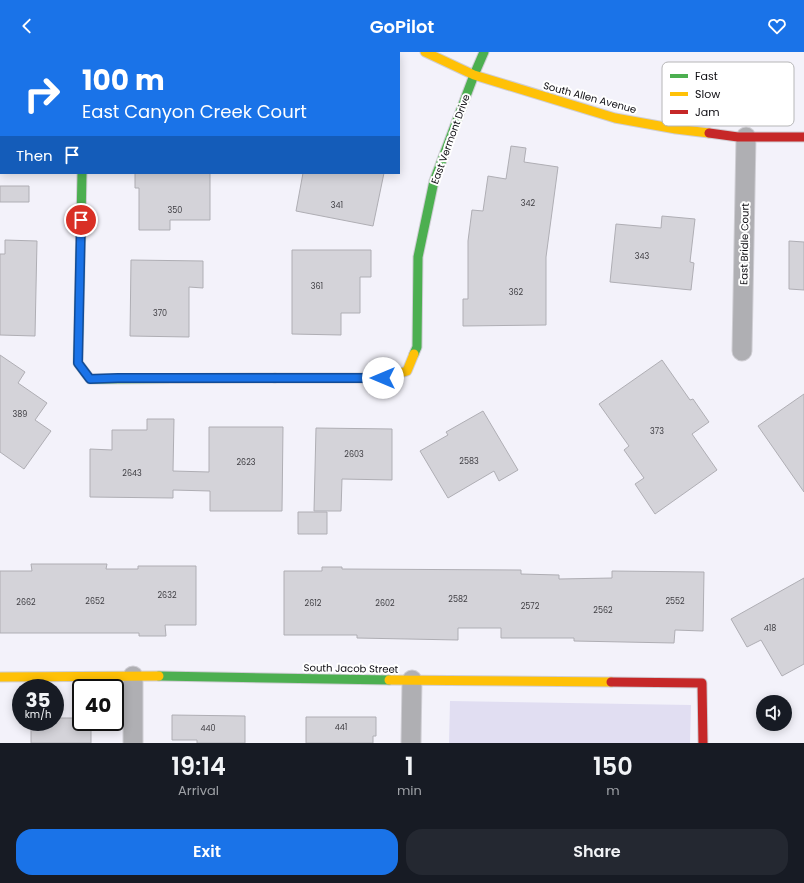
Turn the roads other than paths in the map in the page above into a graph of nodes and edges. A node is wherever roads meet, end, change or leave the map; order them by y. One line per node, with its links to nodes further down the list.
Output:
1 (425, 52): 3 (street, South Allen Avenue)
2 (484, 52): 3 (street, East Vermont Drive)
3 (474, 75): 4 (street, South Allen Avenue); 8 (street, East Vermont Drive)
4 (662, 126)
5 (664, 126): 6 (street, South Allen Avenue)
6 (746, 137): 7 (street, South Allen Avenue); 9 (street, East Bridle Court)
7 (804, 137)
8 (82, 174)
9 (742, 351)
10 (133, 676): 11 (street, South Jacob Street); 12 (street, South Jacob Street); 13 (street)
11 (0, 677)
12 (412, 680): 14 (street); 15 (street, South Jacob Street)
13 (132, 743)
14 (411, 743)
15 (703, 743)

